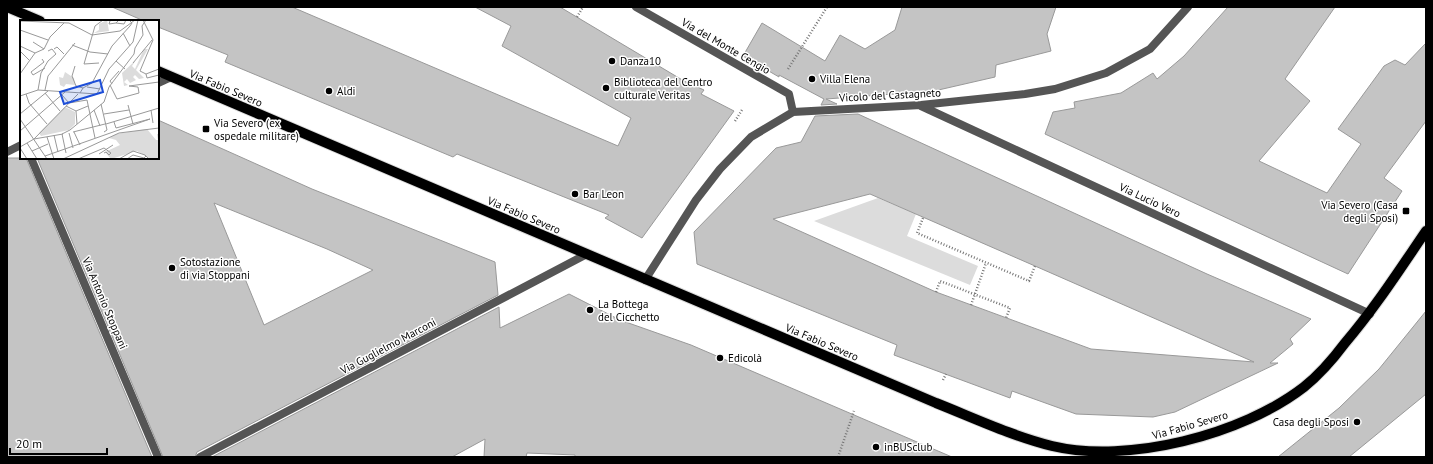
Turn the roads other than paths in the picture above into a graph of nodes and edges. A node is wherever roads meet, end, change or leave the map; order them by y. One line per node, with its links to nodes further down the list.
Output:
1 (7, 7): 4 (main road)
2 (636, 7): 9 (street, Via del Monte Cengio)
3 (1188, 7): 8 (street, Vicolo del Castagneto)
4 (38, 20)
5 (159, 71): 6 (main road, Via Fabio Severo)
6 (171, 77): 7 (street); 14 (main road, Via Fabio Severo)
7 (159, 83)
8 (921, 105): 9 (street, Vicolo del Castagneto); 16 (street, Via Lucio Vero)
9 (793, 112): 15 (street, Vicolo del Castagneto)
10 (20, 146): 11 (street)
11 (7, 152)
12 (31, 159): 17 (street, Via Antonio Stoppani)
13 (1426, 230): 16 (main road, Via Fabio Severo)
14 (587, 254): 15 (main road, Via Fabio Severo); 18 (street, Via Guglielmo Marconi)
15 (645, 280): 16 (main road, Via Fabio Severo)
16 (1370, 314)
17 (158, 457)
18 (200, 457)

